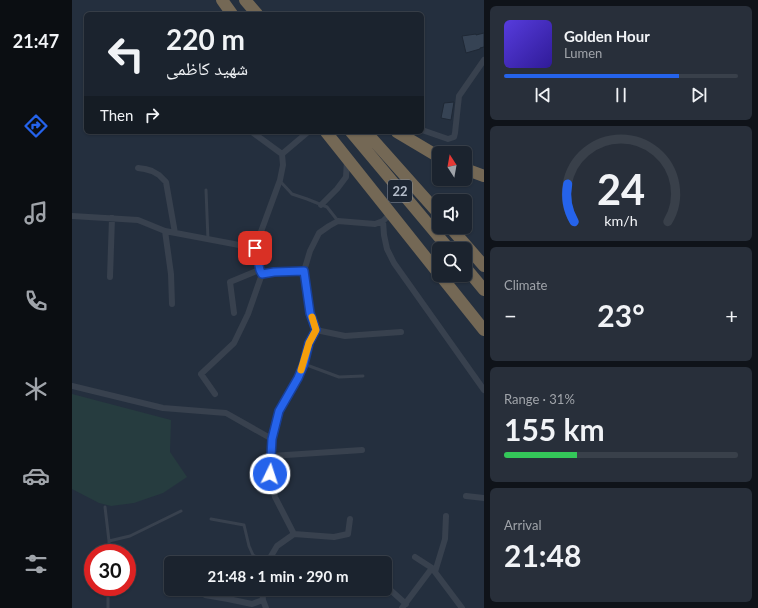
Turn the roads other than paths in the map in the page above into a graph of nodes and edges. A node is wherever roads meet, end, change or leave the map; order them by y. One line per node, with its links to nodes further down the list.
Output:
1 (222, 0): 2 (highway)
2 (231, 12)
3 (484, 60): 4 (street)
4 (424, 131)
5 (255, 134): 11 (street)
6 (306, 134): 11 (street)
7 (328, 134): 13 (highway, 22)
8 (353, 134): 29 (highway, 22)
9 (368, 134): 20 (highway)
10 (400, 134): 12 (highway)
11 (282, 154): 17 (street)
12 (432, 154)
13 (347, 158): 19 (street); 23 (highway, 22)
14 (138, 168): 26 (street)
15 (472, 172): 16 (highway)
16 (484, 176)
17 (280, 180): 19 (lane); 30 (street)
18 (206, 190): 28 (lane)
19 (321, 205): 24 (lane)
20 (432, 206)
21 (72, 216): 22 (street)
22 (112, 218): 25 (street); 36 (street)
23 (388, 218): 24 (street); 32 (highway, 22); 47 (street)
24 (338, 221): 33 (street)
25 (164, 231): 26 (street); 39 (street)
26 (175, 233): 28 (street)
27 (456, 234): 31 (highway)
28 (208, 240): 30 (street)
29 (443, 242)
30 (255, 248): 34 (street)
31 (484, 266)
32 (432, 267)
33 (304, 271): 34 (street); 41 (street)
34 (261, 272): 40 (street); 48 (street)
35 (472, 275): 38 (highway)
36 (110, 277)
37 (445, 282): 42 (highway, 22)
38 (484, 290)
39 (172, 304)
40 (234, 313)
41 (316, 330): 43 (street); 44 (street)
42 (484, 330)
43 (402, 332)
44 (304, 364): 45 (lane); 49 (street)
45 (363, 376)
46 (72, 386): 49 (street)
47 (484, 390)
48 (216, 394)
49 (272, 439): 51 (street)
50 (362, 450): 51 (street)
51 (271, 456): 59 (street)
52 (466, 496): 53 (street)
53 (484, 498)
54 (105, 507): 60 (lane)
55 (181, 511): 60 (lane)
56 (446, 516): 64 (street)
57 (211, 519): 61 (lane)
58 (350, 519): 59 (street)
59 (294, 534): 62 (street)
60 (109, 541)
61 (255, 556)
62 (271, 556)
63 (415, 557): 64 (street)
64 (433, 570): 70 (street); 73 (street)
65 (392, 593): 70 (street)
66 (107, 596): 71 (lane)
67 (211, 596): 69 (street)
68 (263, 596): 69 (street)
69 (263, 600): 72 (street)
70 (404, 606)
71 (108, 608)
72 (266, 608)
73 (462, 608)

